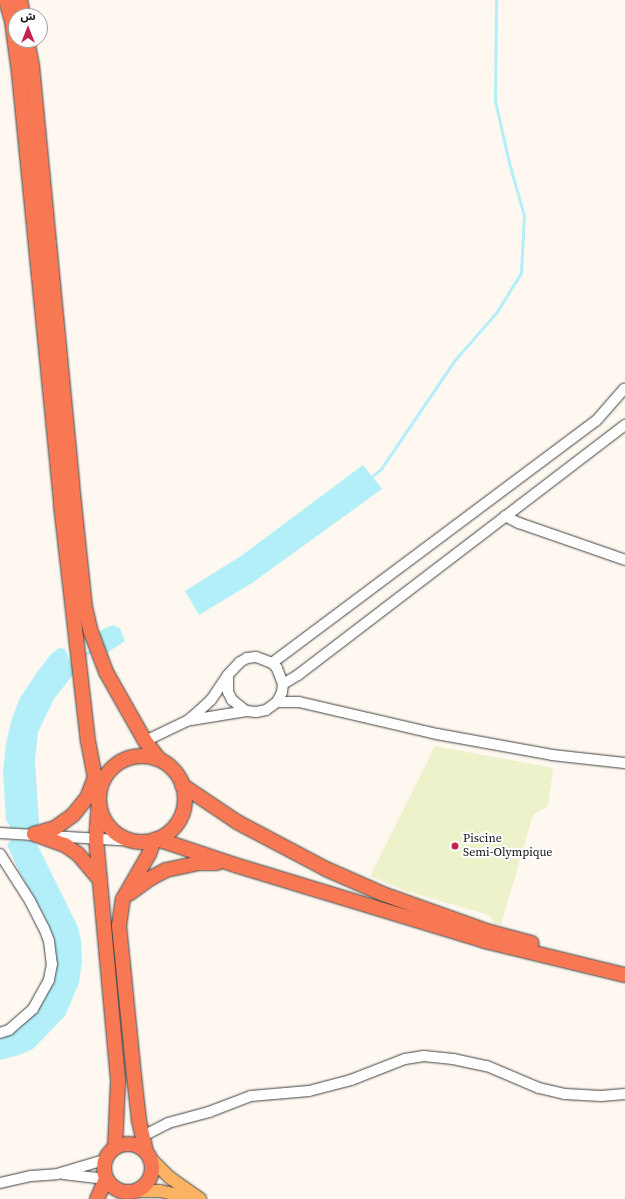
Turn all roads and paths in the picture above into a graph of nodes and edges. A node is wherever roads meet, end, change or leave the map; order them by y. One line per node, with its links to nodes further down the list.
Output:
1 (6, 0): 16 (highway)
2 (29, 48): 13 (highway)
3 (625, 388): 7 (street)
4 (625, 425): 5 (street)
5 (505, 516): 6 (street); 9 (street)
6 (625, 560)
7 (272, 663): 8 (street); 9 (street)
8 (228, 675): 11 (street); 12 (street)
9 (283, 684): 10 (street)
10 (277, 702): 11 (street); 15 (street)
11 (246, 711): 12 (street)
12 (187, 721): 13 (street)
13 (146, 741): 14 (highway)
14 (159, 759): 17 (highway); 18 (highway)
15 (625, 763)
16 (95, 777): 18 (highway); 20 (highway)
17 (182, 785): 22 (highway); 28 (highway)
18 (99, 799): 21 (highway); 23 (highway)
19 (2, 833): 20 (street)
20 (34, 834): 21 (street); 26 (highway)
21 (96, 838): 23 (street); 26 (highway)
22 (155, 839): 23 (highway); 25 (highway); 27 (highway)
23 (135, 841)
24 (0, 854): 30 (street)
25 (235, 865): 27 (highway); 29 (highway)
26 (101, 882): 33 (highway)
27 (124, 899): 32 (highway)
28 (625, 967)
29 (625, 975)
30 (0, 1033)
31 (625, 1094): 32 (street)
32 (143, 1136): 34 (highway)
33 (115, 1147): 34 (highway); 35 (highway)
34 (148, 1155): 39 (highway); 43 (main road)
35 (104, 1160): 36 (street); 37 (highway)
36 (57, 1174): 37 (street); 38 (street)
37 (106, 1179): 39 (highway); 40 (highway)
38 (0, 1183)
39 (135, 1191): 41 (highway); 42 (main road)
40 (97, 1199)
41 (120, 1199)
42 (196, 1199)
43 (200, 1199)

